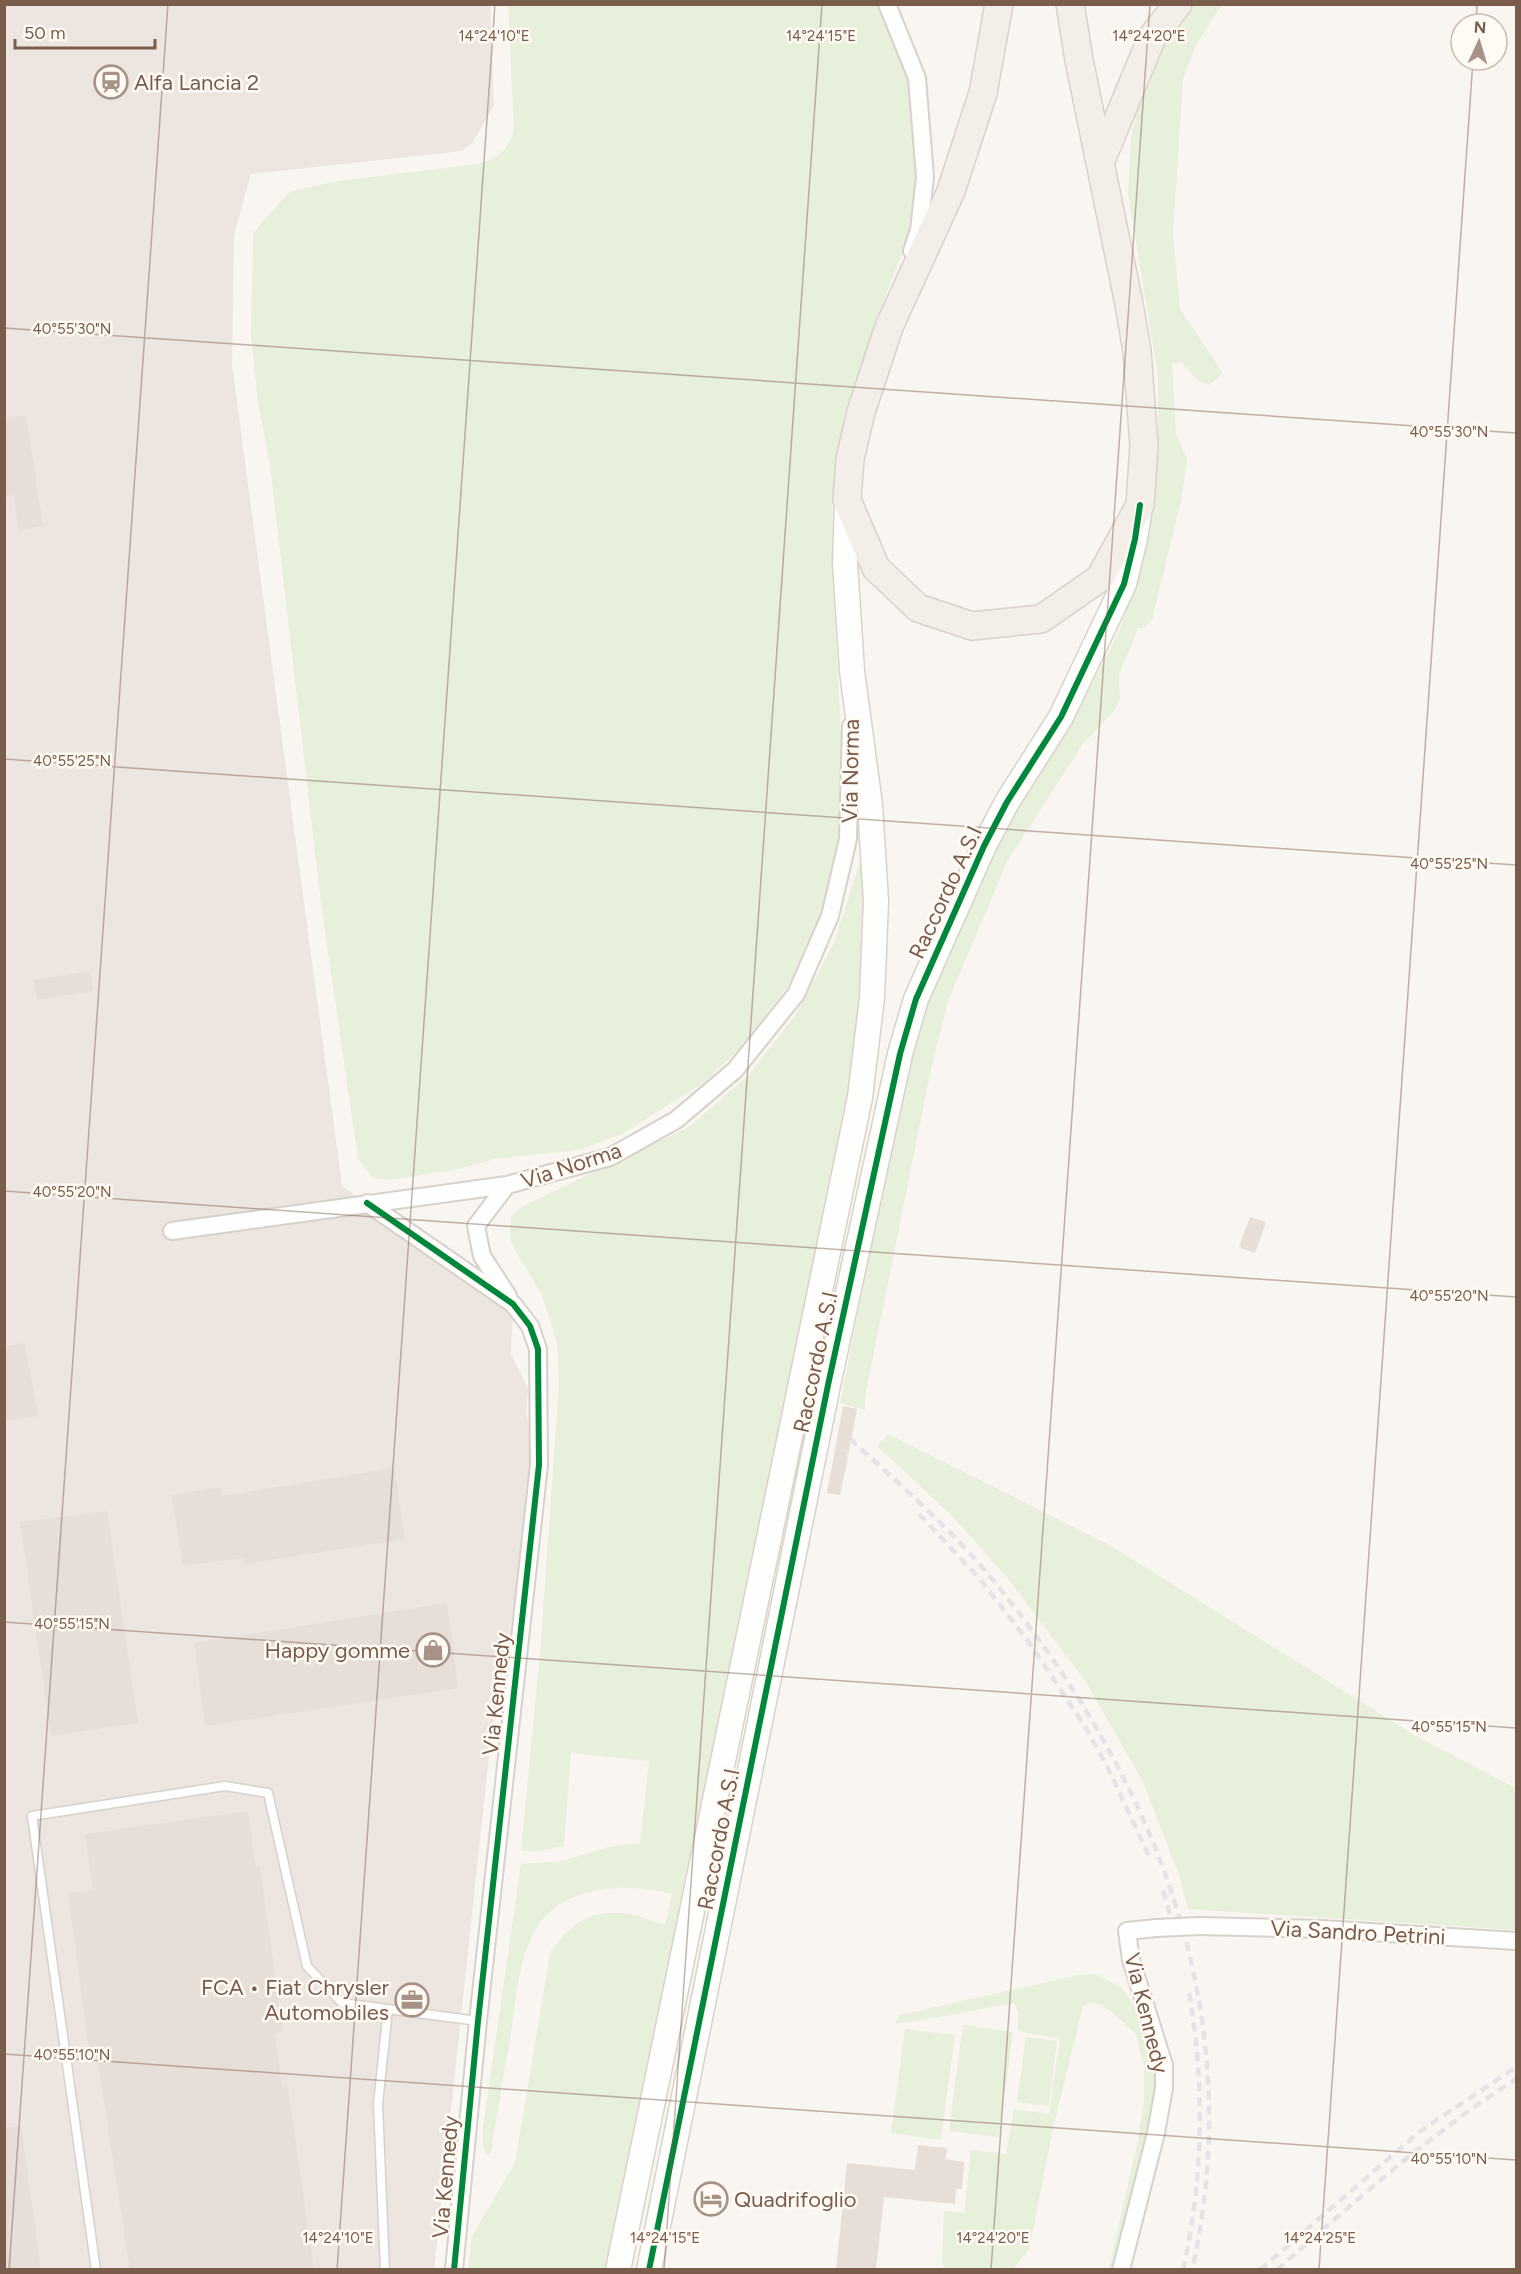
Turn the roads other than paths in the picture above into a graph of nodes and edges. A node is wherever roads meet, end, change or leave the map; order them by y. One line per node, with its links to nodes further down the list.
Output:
1 (887, 4): 6 (street)
2 (999, 4): 6 (main road)
3 (1070, 4): 5 (main road)
4 (1178, 4): 5 (main road)
5 (1100, 163): 8 (main road)
6 (889, 327): 7 (main road)
7 (847, 500): 8 (main road); 9 (street, Raccordo A.S.I)
8 (1140, 506): 22 (street, Raccordo A.S.I)
9 (852, 671): 10 (street, Via Norma); 21 (street, Raccordo A.S.I)
10 (507, 1185): 11 (street, Via Norma); 13 (street)
11 (367, 1203): 12 (street, Via Norma); 13 (street, Via Kennedy)
12 (172, 1231)
13 (513, 1304): 17 (street, Via Kennedy)
14 (1199, 1926): 15 (street, Via Sandro Petrini); 23 (street, Via Kennedy, bridge)
15 (1516, 1941)
16 (388, 2009): 17 (lane); 18 (lane); 19 (lane)
17 (478, 2020): 20 (street, Via Kennedy)
18 (96, 2270)
19 (385, 2270)
20 (454, 2270)
21 (618, 2270)
22 (649, 2270)
23 (1121, 2270)

